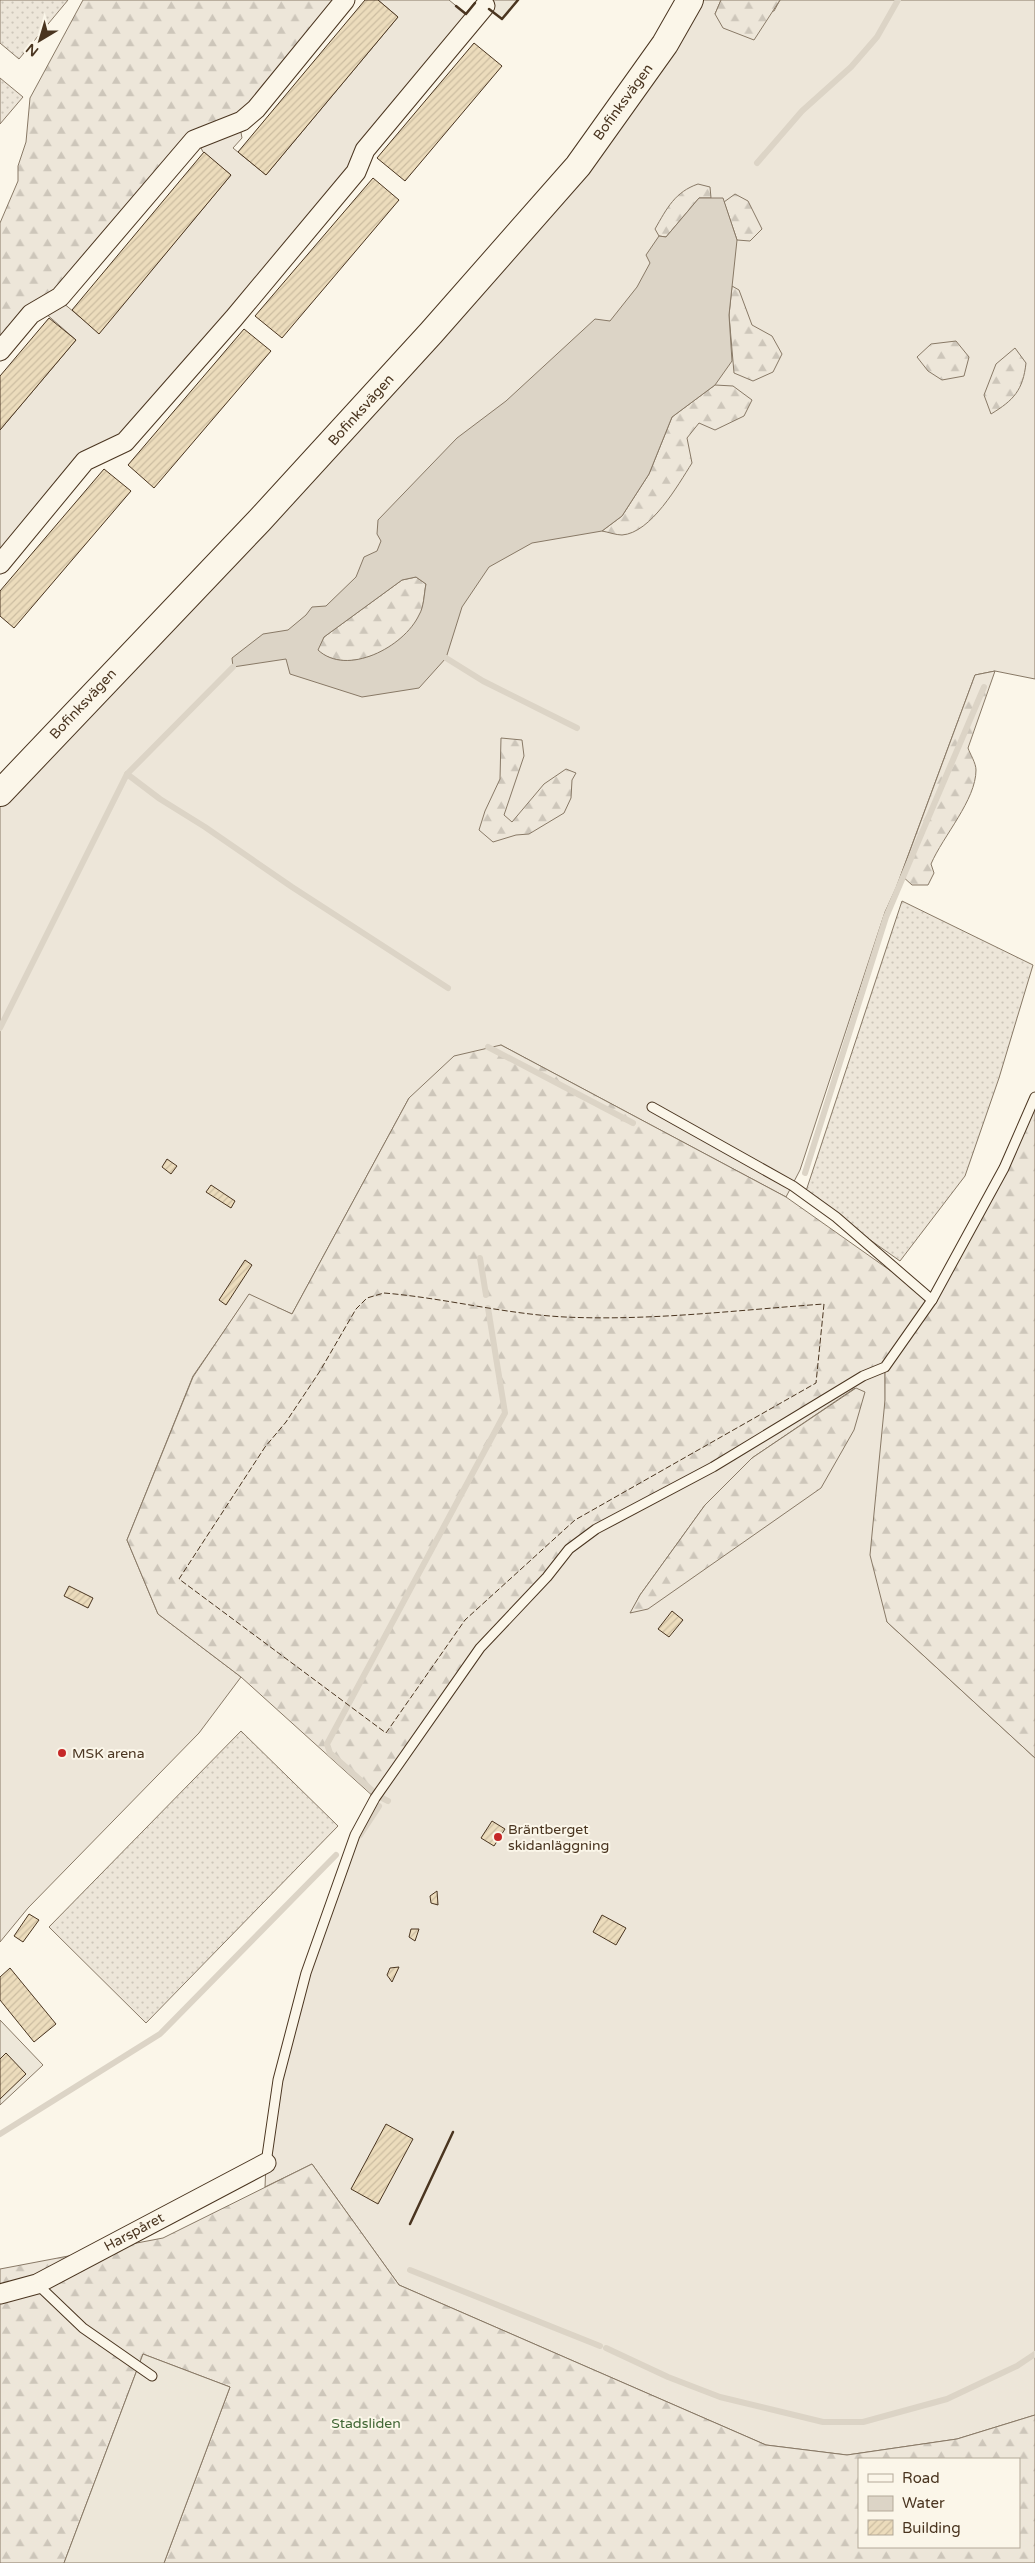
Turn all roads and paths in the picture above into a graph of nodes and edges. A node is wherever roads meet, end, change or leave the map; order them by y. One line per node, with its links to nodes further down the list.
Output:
1 (345, 0): 4 (street)
2 (690, 0): 6 (street, Bofinksvägen)
3 (485, 6): 5 (street)
4 (0, 351)
5 (0, 564)
6 (0, 793)
7 (1035, 1097): 9 (lane)
8 (652, 1107): 9 (lane)
9 (932, 1300): 10 (lane)
10 (266, 2163): 11 (street, Harspåret)
11 (38, 2284): 12 (street, Harspåret); 13 (lane)
12 (0, 2294)
13 (152, 2376)

